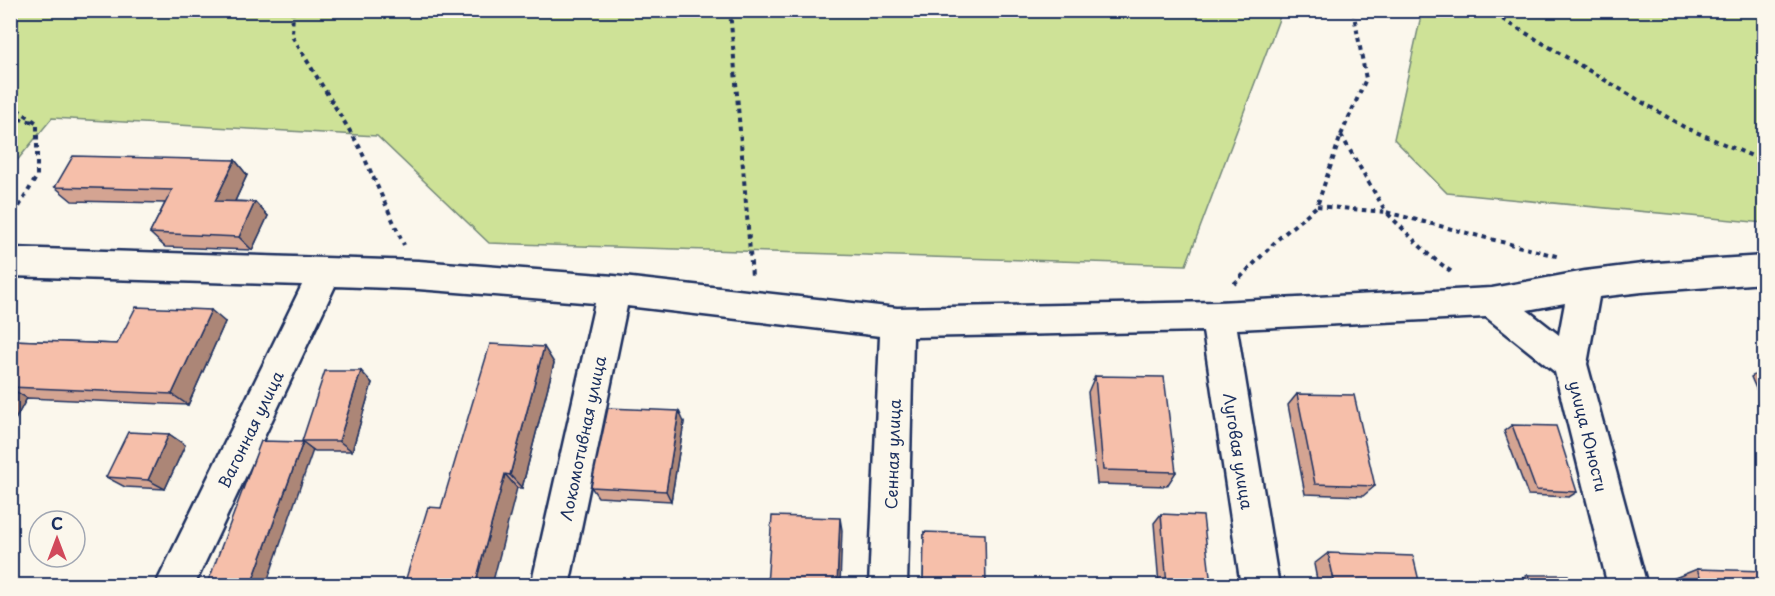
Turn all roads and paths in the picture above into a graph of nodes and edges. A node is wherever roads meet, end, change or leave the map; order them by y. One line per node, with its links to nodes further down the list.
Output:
1 (293, 10): 17 (path)
2 (730, 10): 20 (path)
3 (1353, 10): 8 (path)
4 (1486, 10): 9 (path)
5 (10, 104): 7 (path)
6 (10, 117): 7 (path)
7 (37, 123): 12 (path)
8 (1341, 135): 10 (path); 11 (path)
9 (1764, 161)
10 (1317, 206): 11 (path); 21 (path)
11 (1386, 212): 15 (path); 19 (path)
12 (10, 222)
13 (10, 262): 16 (street)
14 (1764, 270): 15 (street)
15 (1575, 271): 19 (street); 23 (street, улица Юности)
16 (326, 272): 17 (street); 24 (street, Вагонная улица)
17 (418, 275): 18 (street)
18 (614, 290): 20 (street); 25 (street, Локомотивная улица)
19 (1492, 302): 21 (street); 23 (street)
20 (755, 307): 22 (street)
21 (1218, 316): 22 (street); 27 (street, Луговая улица)
22 (897, 323): 26 (street, Сенная улица)
23 (1570, 364): 28 (street, улица Юности)
24 (174, 585)
25 (550, 585)
26 (888, 585)
27 (1260, 585)
28 (1628, 585)

